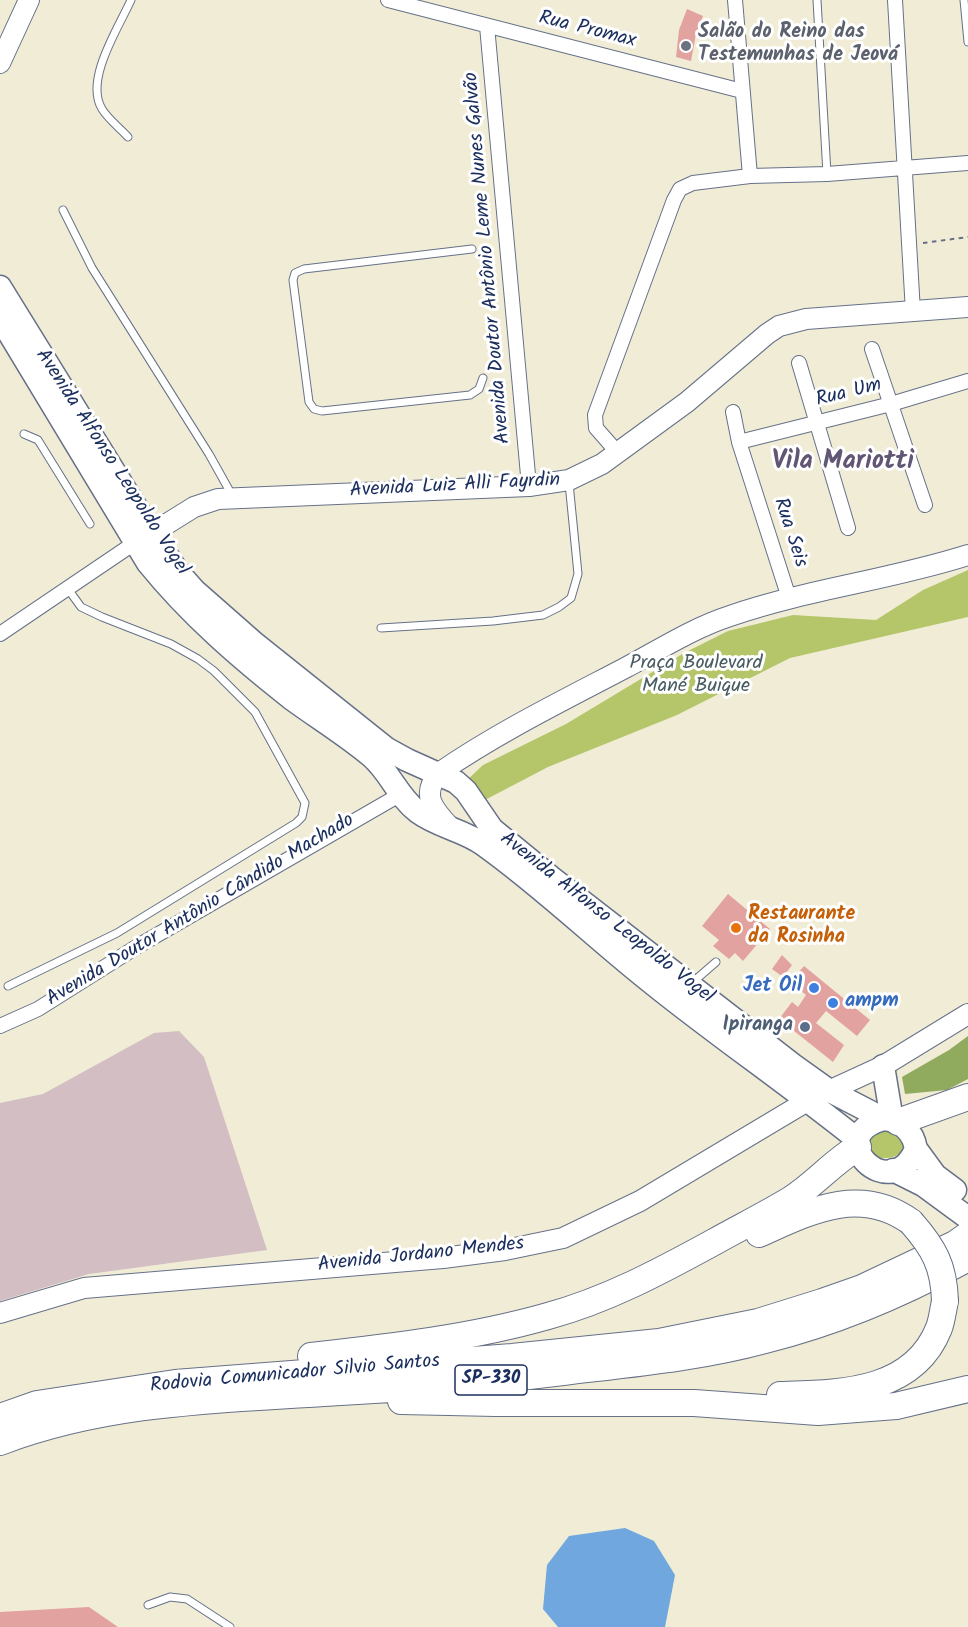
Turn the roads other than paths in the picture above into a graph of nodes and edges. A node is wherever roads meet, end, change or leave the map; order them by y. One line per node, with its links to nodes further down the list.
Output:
1 (29, 0): 10 (street)
2 (131, 0): 12 (lane)
3 (388, 0): 8 (street, Rua Promax)
4 (735, 0): 11 (street)
5 (817, 0): 15 (lane)
6 (895, 0): 14 (street)
7 (964, 0): 9 (lane)
8 (487, 26): 11 (street, Rua Promax); 34 (street, Avenida Doutor Antônio Leme Nunes Galvão)
9 (968, 42)
10 (0, 63)
11 (742, 91): 16 (street)
12 (128, 136)
13 (968, 163): 14 (street)
14 (906, 168): 15 (street); 21 (street)
15 (826, 174): 16 (street)
16 (750, 176): 32 (street)
17 (63, 210): 35 (lane)
18 (472, 249): 25 (lane)
19 (0, 287): 39 (main road, Avenida Alfonso Leopoldo Vogel)
20 (968, 307): 21 (street, Avenida Luiz Alli Fayrdin)
21 (913, 312): 32 (street, Avenida Luiz Alli Fayrdin)
22 (0, 318): 39 (main road, Avenida Alfonso Leopoldo Vogel)
23 (872, 349): 27 (street)
24 (799, 363): 29 (street)
25 (483, 378)
26 (968, 381): 27 (street, Rua Um)
27 (891, 404): 29 (street, Rua Um); 36 (street)
28 (733, 412): 31 (street, Rua Seis)
29 (818, 422): 31 (street, Rua Um); 38 (street)
30 (24, 434): 37 (lane)
31 (739, 442): 42 (street, Rua Seis)
32 (618, 453): 33 (street, Avenida Luiz Alli Fayrdin)
33 (569, 480): 34 (street, Avenida Luiz Alli Fayrdin); 43 (lane)
34 (529, 486): 35 (street, Avenida Luiz Alli Fayrdin)
35 (234, 498): 39 (street, Avenida Luiz Alli Fayrdin)
36 (925, 505)
37 (90, 524)
38 (848, 528)
39 (144, 538): 41 (street, Avenida Luiz Alli Fayrdin); 45 (main road, Avenida Alfonso Leopoldo Vogel); 46 (main road, Avenida Alfonso Leopoldo Vogel)
40 (968, 555): 42 (street)
41 (68, 588): 44 (street, Avenida Luiz Alli Fayrdin); 50 (lane)
42 (789, 598): 45 (street)
43 (381, 628)
44 (0, 634)
45 (439, 773): 47 (street); 49 (main road, Avenida Alfonso Leopoldo Vogel)
46 (401, 794): 47 (main road, Avenida Alfonso Leopoldo Vogel); 52 (street, Avenida Doutor Antônio Cândido Machado)
47 (452, 829): 54 (main road, Avenida Alfonso Leopoldo Vogel)
48 (716, 962): 49 (lane)
49 (690, 985): 54 (main road, Avenida Alfonso Leopoldo Vogel)
50 (8, 986)
51 (968, 1014): 53 (street, Avenida Jordano Mendes)
52 (0, 1026)
53 (883, 1065): 54 (street, Avenida Jordano Mendes); 56 (main road)
54 (818, 1095): 56 (main road); 57 (main road); 66 (street, Avenida Jordano Mendes)
55 (968, 1097): 56 (highway)
56 (891, 1120): 57 (main road); 58 (main road)
57 (858, 1143): 59 (main road); 65 (highway)
58 (916, 1149): 59 (main road); 60 (main road)
59 (892, 1170): 60 (main road)
60 (929, 1180): 61 (main road); 62 (main road)
61 (968, 1201)
62 (968, 1218)
63 (968, 1235): 70 (highway, Rodovia Comunicador Silvio Santos / SP-330)
64 (968, 1258): 68 (highway, Rodovia Comunicador Silvio Santos / SP-330)
65 (652, 1276): 69 (highway, bridge); 70 (highway)
66 (0, 1312)
67 (968, 1389): 69 (highway)
68 (326, 1393): 69 (highway); 72 (highway, Rodovia Comunicador Silvio Santos / SP-330)
69 (694, 1403)
70 (37, 1404): 71 (highway, Rodovia Comunicador Silvio Santos / SP-330)
71 (0, 1417)
72 (0, 1442)
73 (148, 1605): 74 (lane)
74 (230, 1627)

